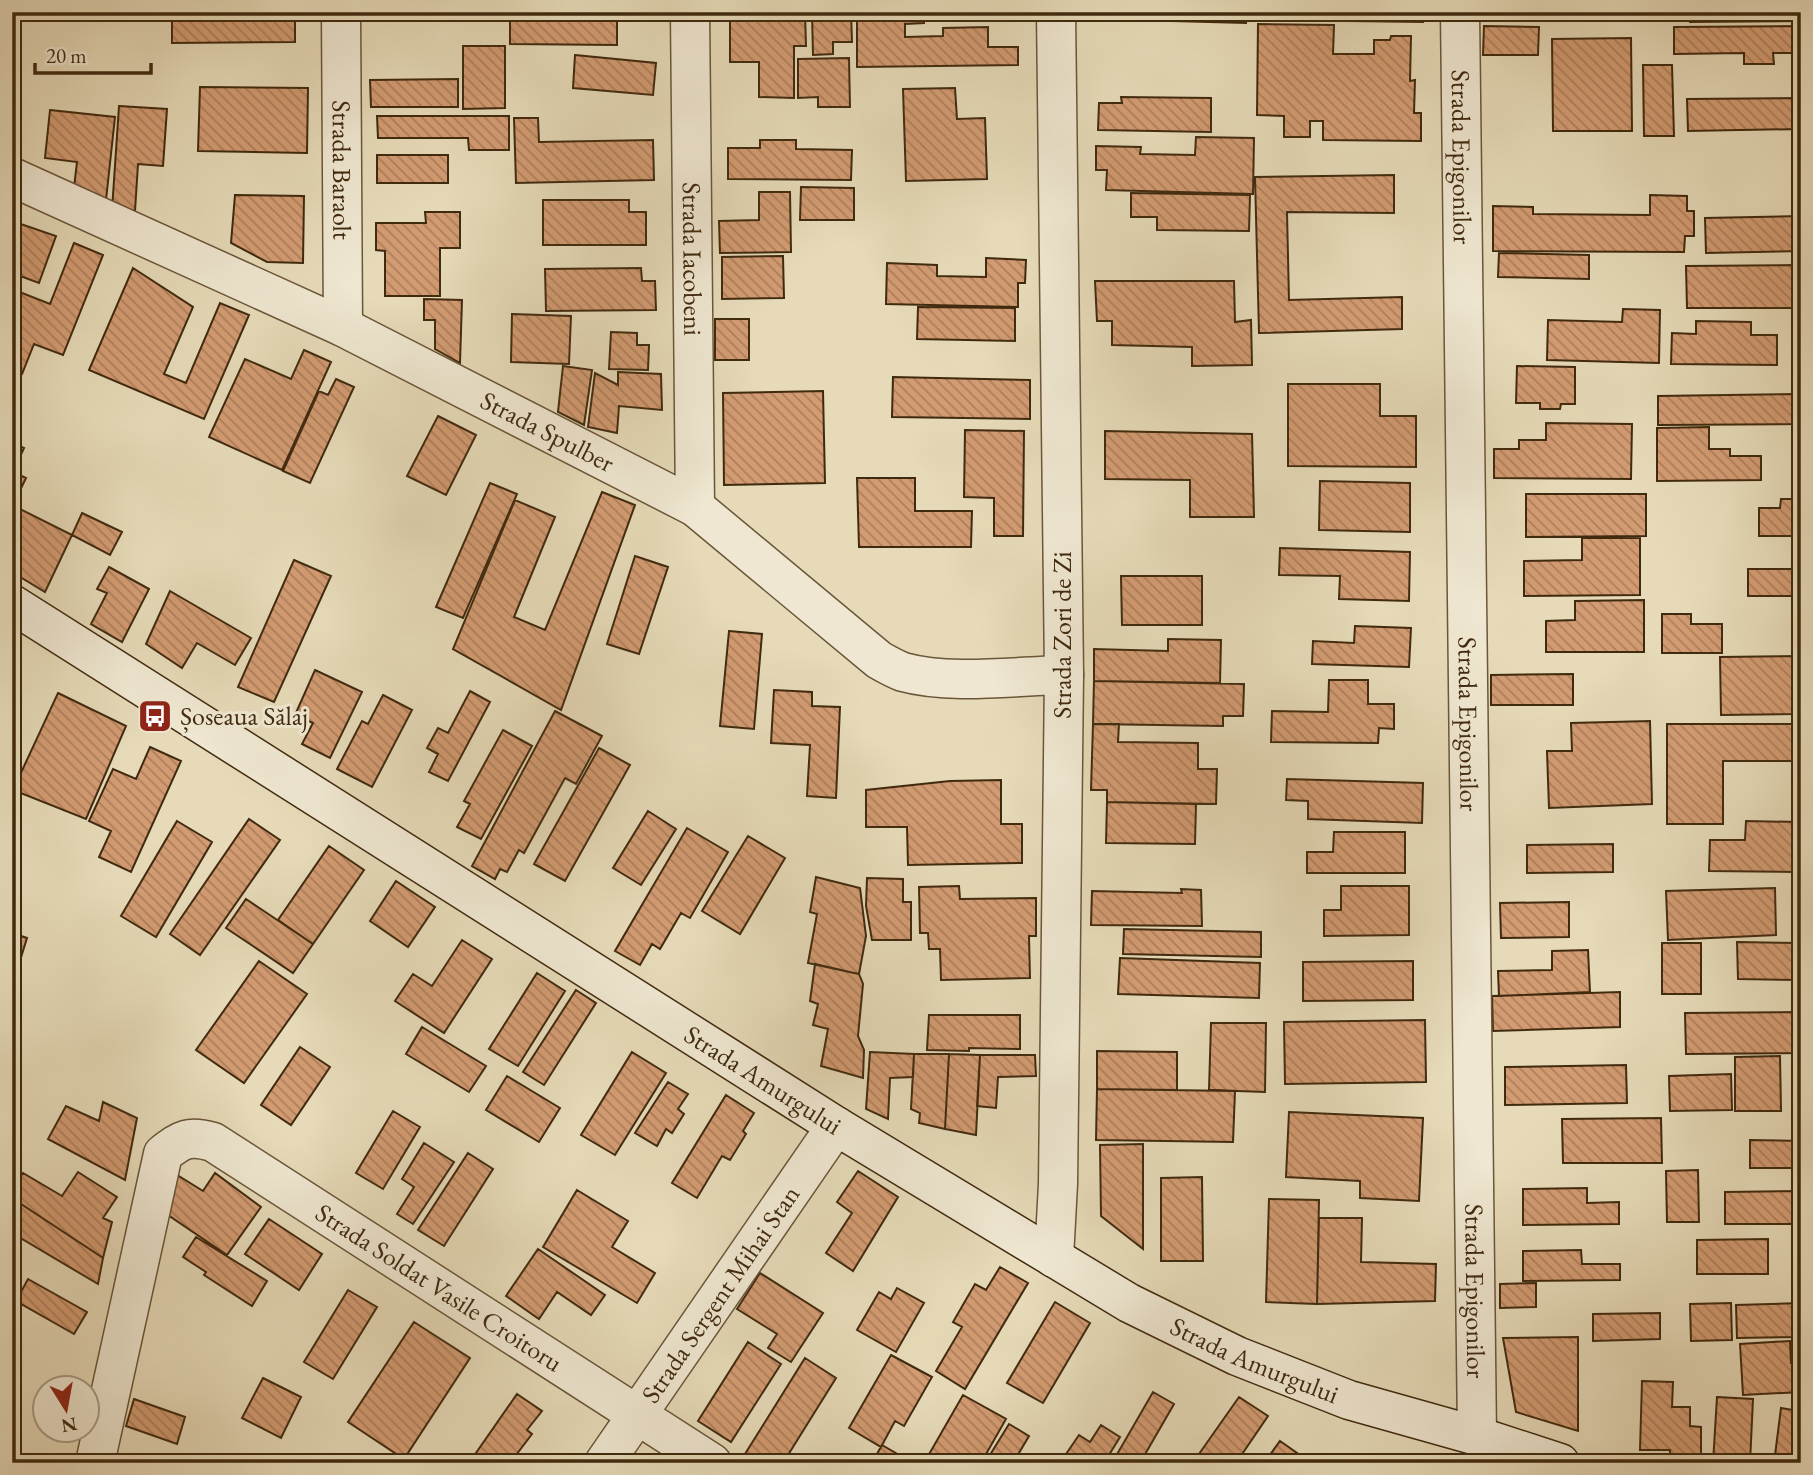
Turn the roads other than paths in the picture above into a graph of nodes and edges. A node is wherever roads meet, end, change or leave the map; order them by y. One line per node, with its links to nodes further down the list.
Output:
1 (341, 12): 6 (street, Strada Baraolt)
2 (690, 12): 7 (street, Strada Iacobeni)
3 (1056, 12): 9 (street, Strada Zori de Zi)
4 (1460, 12): 13 (street, Strada Epigonilor)
5 (12, 177): 6 (street, Strada Spulber)
6 (343, 327): 7 (street, Strada Spulber)
7 (695, 507): 9 (street, Strada Spulber)
8 (12, 604): 10 (street, Strada Amurgului)
9 (1063, 676): 11 (street, Strada Zori de Zi)
10 (836, 1126): 11 (street, Strada Amurgului); 12 (street, Strada Sergent Mihai Stan)
11 (1054, 1258): 13 (street, Strada Amurgului)
12 (636, 1415): 14 (street, Strada Soldat Vasile Croitoru); 15 (street, Strada Sergent Mihai Stan); 16 (street, Strada Soldat Vasile Croitoru)
13 (1477, 1436): 17 (street, Strada Amurgului)
14 (94, 1463)
15 (604, 1463)
16 (712, 1463)
17 (1560, 1463)

